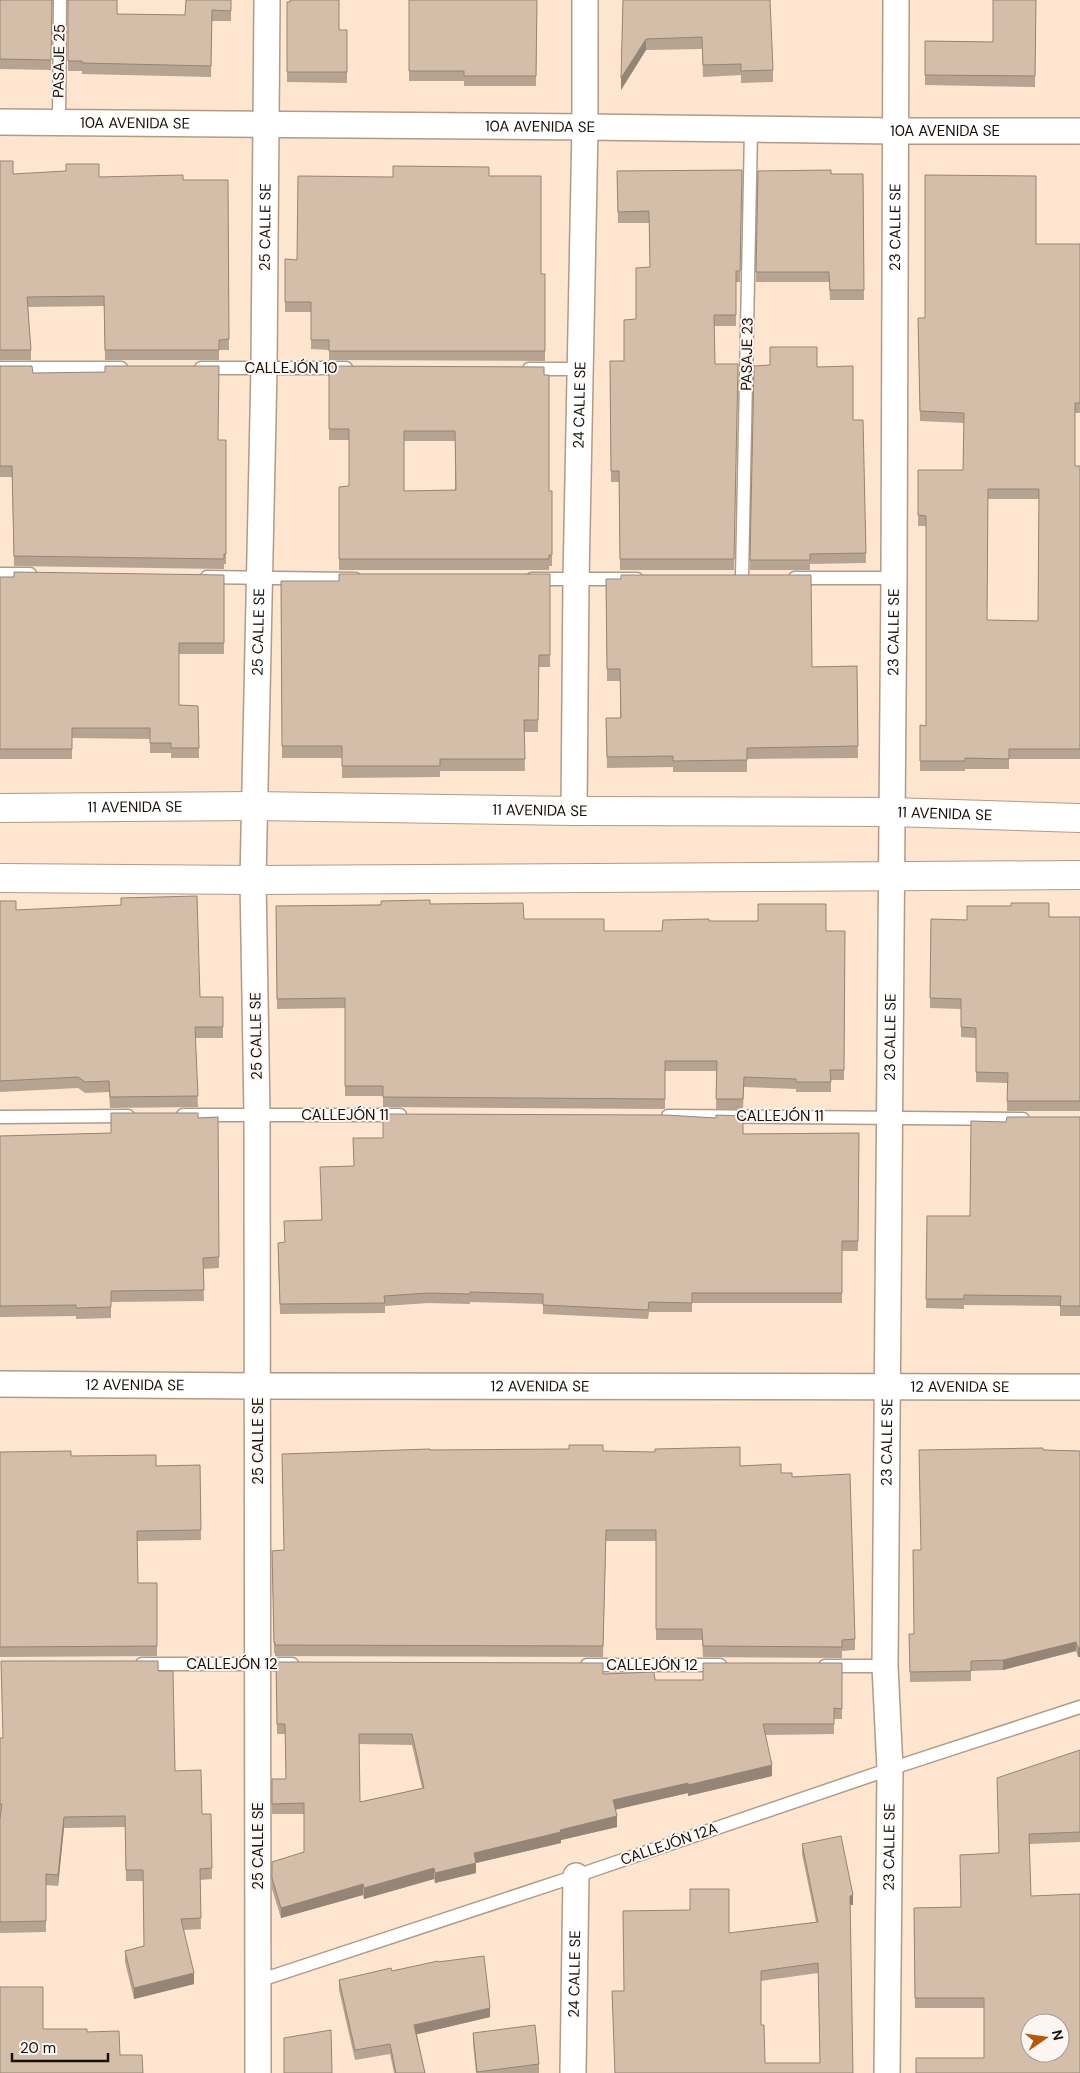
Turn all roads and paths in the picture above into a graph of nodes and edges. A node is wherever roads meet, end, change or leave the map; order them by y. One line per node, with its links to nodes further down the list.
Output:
1 (60, 0): 6 (lane, PASAJE 25)
2 (267, 0): 7 (street, 25 CALLE SE)
3 (584, 0): 8 (street, 24 CALLE SE)
4 (896, 0): 11 (street, 23 CALLE SE)
5 (0, 122): 6 (street, 10A AVENIDA SE)
6 (59, 122): 7 (street, 10A AVENIDA SE)
7 (265, 124): 8 (street, 10A AVENIDA SE); 15 (street, 25 CALLE SE)
8 (585, 126): 9 (street, 10A AVENIDA SE); 18 (street, 24 CALLE SE)
9 (751, 130): 11 (street, 10A AVENIDA SE); 22 (lane, PASAJE 23)
10 (1080, 131): 11 (street, 10A AVENIDA SE)
11 (896, 132): 26 (street, 23 CALLE SE)
12 (0, 368): 13 (lane)
13 (137, 368)
14 (186, 368): 15 (lane, CALLEJÓN 10)
15 (264, 368): 16 (lane, CALLEJÓN 10); 23 (street, 25 CALLE SE)
16 (363, 368)
17 (512, 369): 18 (lane)
18 (581, 369): 29 (street, 24 CALLE SE)
19 (0, 574): 20 (lane)
20 (40, 575)
21 (199, 577): 23 (lane)
22 (742, 577)
23 (258, 578): 27 (lane); 30 (street, 25 CALLE SE)
24 (654, 578): 29 (lane)
25 (780, 578): 26 (lane)
26 (894, 578): 33 (street, 23 CALLE SE)
27 (368, 579)
28 (516, 579): 29 (lane)
29 (576, 580): 32 (street, 24 CALLE SE)
30 (254, 806): 31 (street, 11 AVENIDA SE); 32 (street, 11 AVENIDA SE); 38 (street, 25 CALLE SE)
31 (0, 808)
32 (574, 811): 33 (street, 11 AVENIDA SE)
33 (891, 812): 34 (street, 11 AVENIDA SE); 36 (street, 23 CALLE SE)
34 (1080, 818)
35 (1080, 875): 36 (street)
36 (892, 876): 38 (street); 45 (street, 23 CALLE SE)
37 (0, 878): 38 (street)
38 (253, 880): 39 (street, 25 CALLE SE)
39 (257, 1115): 40 (lane, CALLEJÓN 11); 42 (lane, CALLEJÓN 11); 48 (street, 25 CALLE SE)
40 (416, 1115)
41 (138, 1116): 44 (lane)
42 (168, 1116)
43 (653, 1116): 45 (lane, CALLEJÓN 11)
44 (0, 1117)
45 (890, 1117): 46 (lane, CALLEJÓN 11); 50 (street, 23 CALLE SE)
46 (1032, 1119)
47 (0, 1384): 48 (street, 12 AVENIDA SE)
48 (258, 1386): 50 (street, 12 AVENIDA SE); 52 (street, 25 CALLE SE)
49 (1080, 1387): 50 (street, 12 AVENIDA SE)
50 (887, 1388): 57 (street, 23 CALLE SE)
51 (129, 1664): 52 (lane, CALLEJÓN 12)
52 (258, 1664): 53 (lane, CALLEJÓN 12); 61 (street, 25 CALLE SE)
53 (307, 1664)
54 (576, 1665): 55 (lane, CALLEJÓN 12)
55 (735, 1666)
56 (815, 1666): 57 (lane)
57 (885, 1666): 59 (street, 23 CALLE SE)
58 (1080, 1707): 59 (lane, CALLEJÓN 12A)
59 (890, 1769): 60 (lane, CALLEJÓN 12A); 64 (street, 23 CALLE SE)
60 (576, 1876): 61 (lane, CALLEJÓN 12A); 63 (street, 24 CALLE SE)
61 (258, 1980): 62 (street, 25 CALLE SE)
62 (258, 2073)
63 (573, 2073)
64 (887, 2073)

